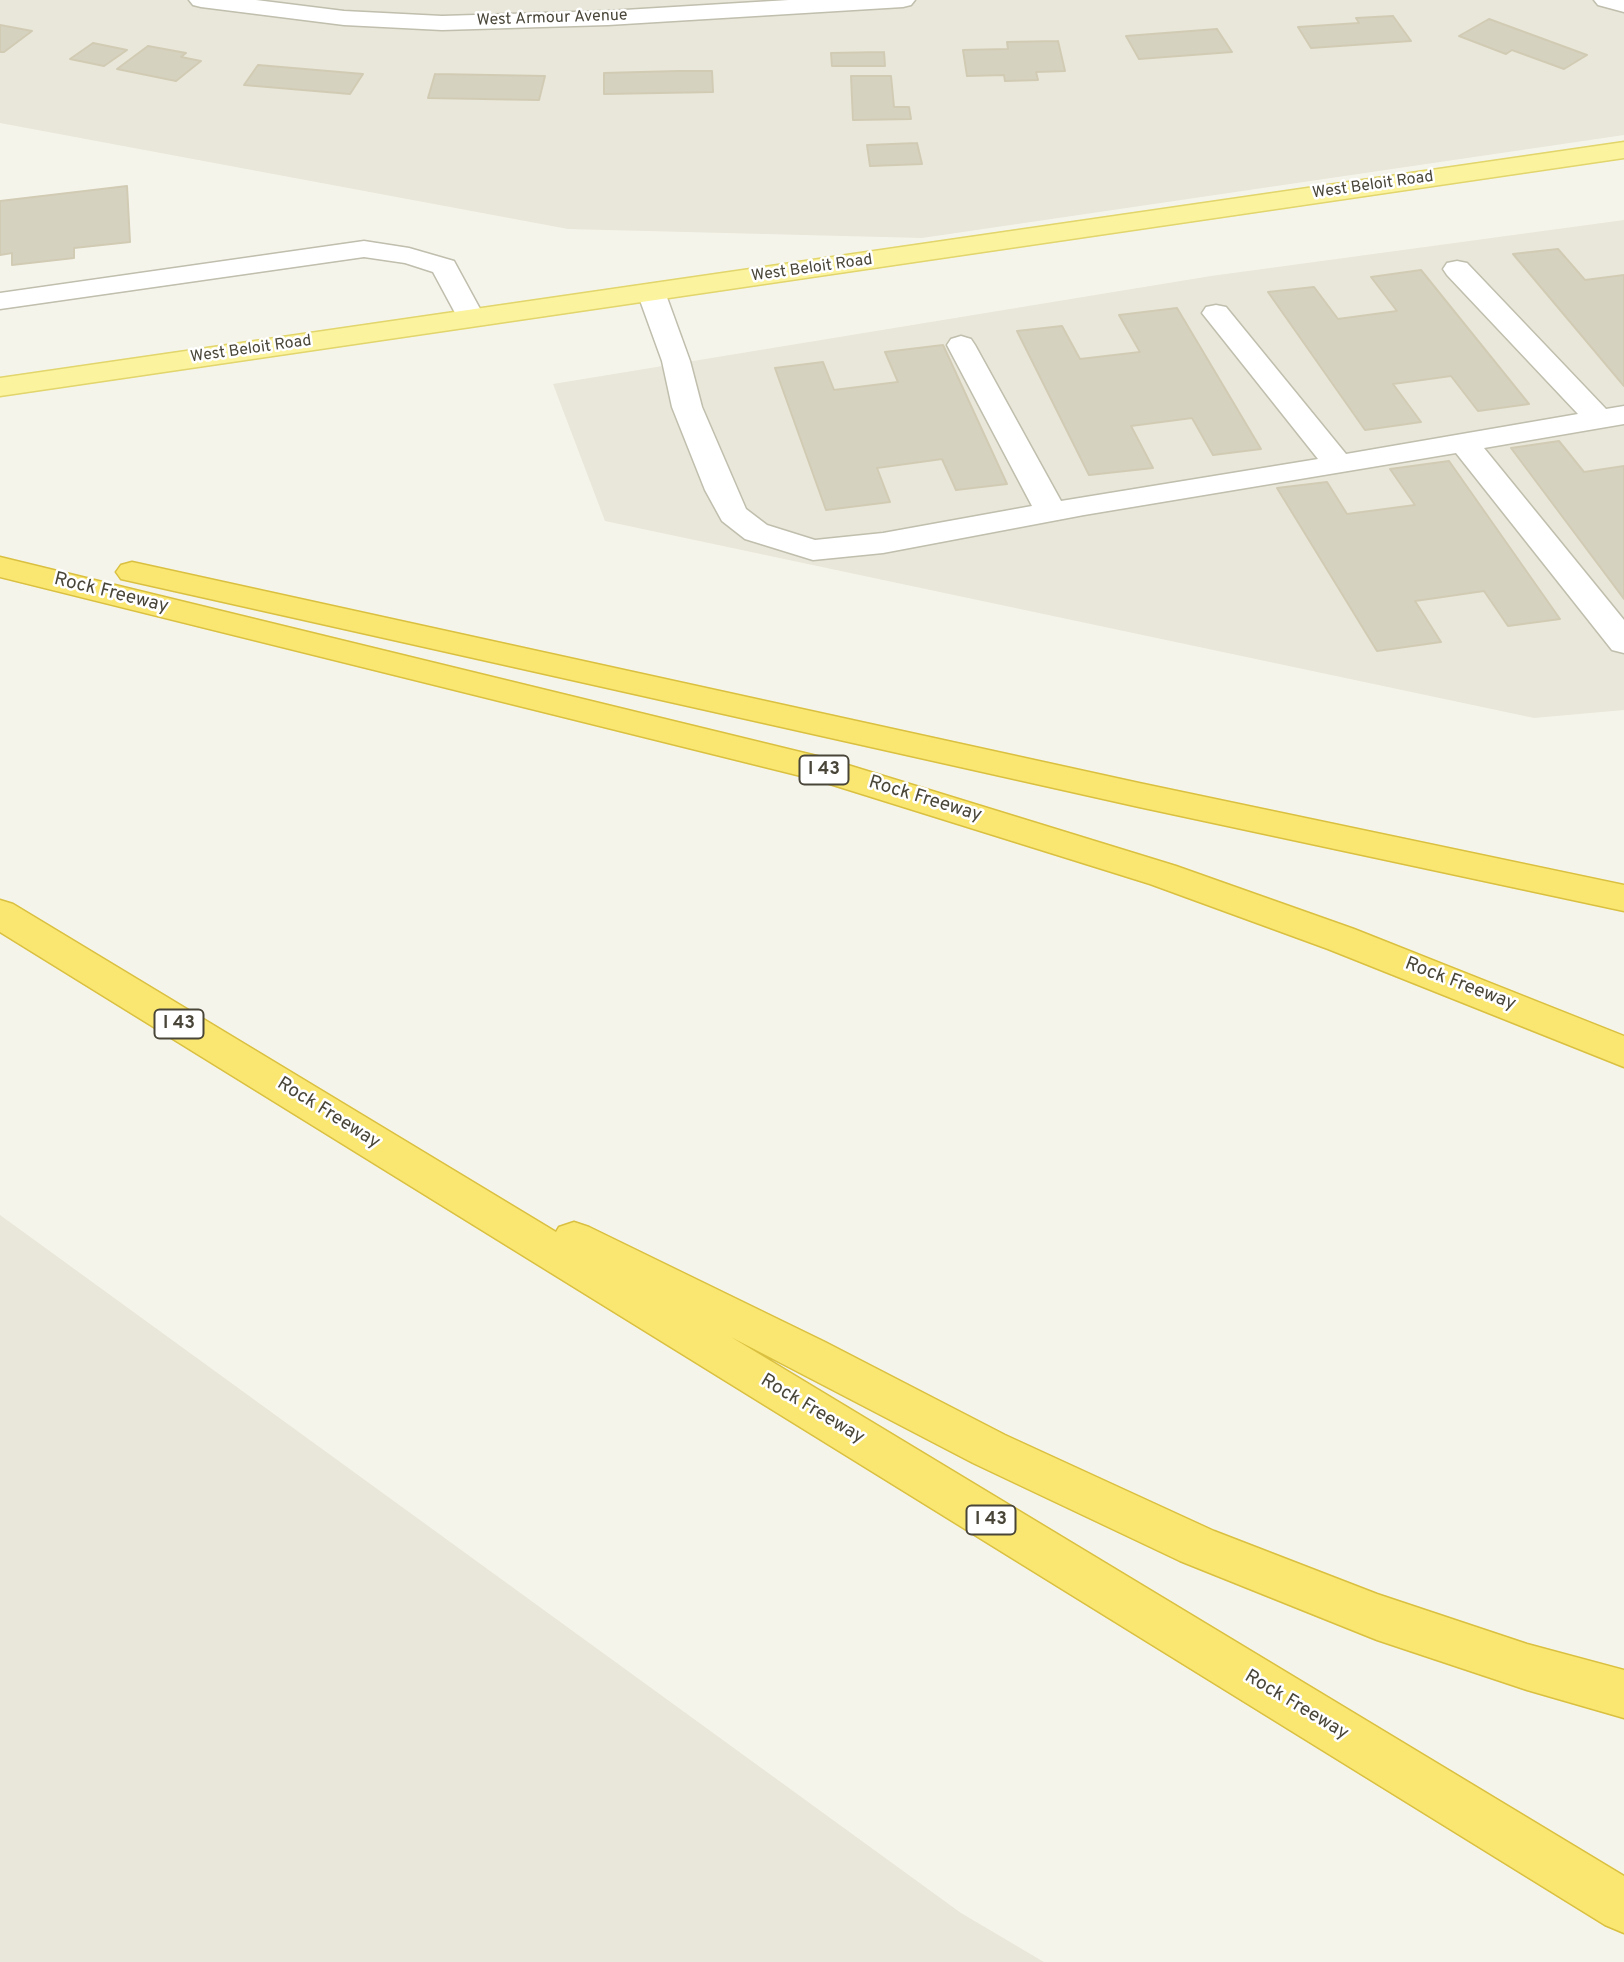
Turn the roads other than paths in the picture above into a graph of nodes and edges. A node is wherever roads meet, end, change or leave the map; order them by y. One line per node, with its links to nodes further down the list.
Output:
1 (201, 0): 2 (street, West Armour Avenue)
2 (903, 0)
3 (1606, 0): 4 (street)
4 (1624, 5)
5 (1624, 150): 7 (main road, West Beloit Road)
6 (1457, 269): 13 (street)
7 (651, 292): 10 (main road, West Beloit Road); 16 (street)
8 (0, 301): 10 (street)
9 (1216, 313): 15 (street)
10 (471, 318): 12 (main road, West Beloit Road)
11 (961, 345): 16 (street)
12 (0, 387)
13 (1611, 417): 14 (street)
14 (1464, 443): 15 (street); 19 (street)
15 (1339, 464): 16 (street)
16 (1051, 512)
17 (0, 553): 20 (highway)
18 (0, 567): 22 (highway, Rock Freeway / I 43)
19 (1624, 642)
20 (1624, 898)
21 (0, 915): 23 (highway, Rock Freeway / I 43)
22 (1624, 1052)
23 (359, 1133): 24 (highway); 25 (highway, Rock Freeway / I 43)
24 (1624, 1694)
25 (1624, 1906)

